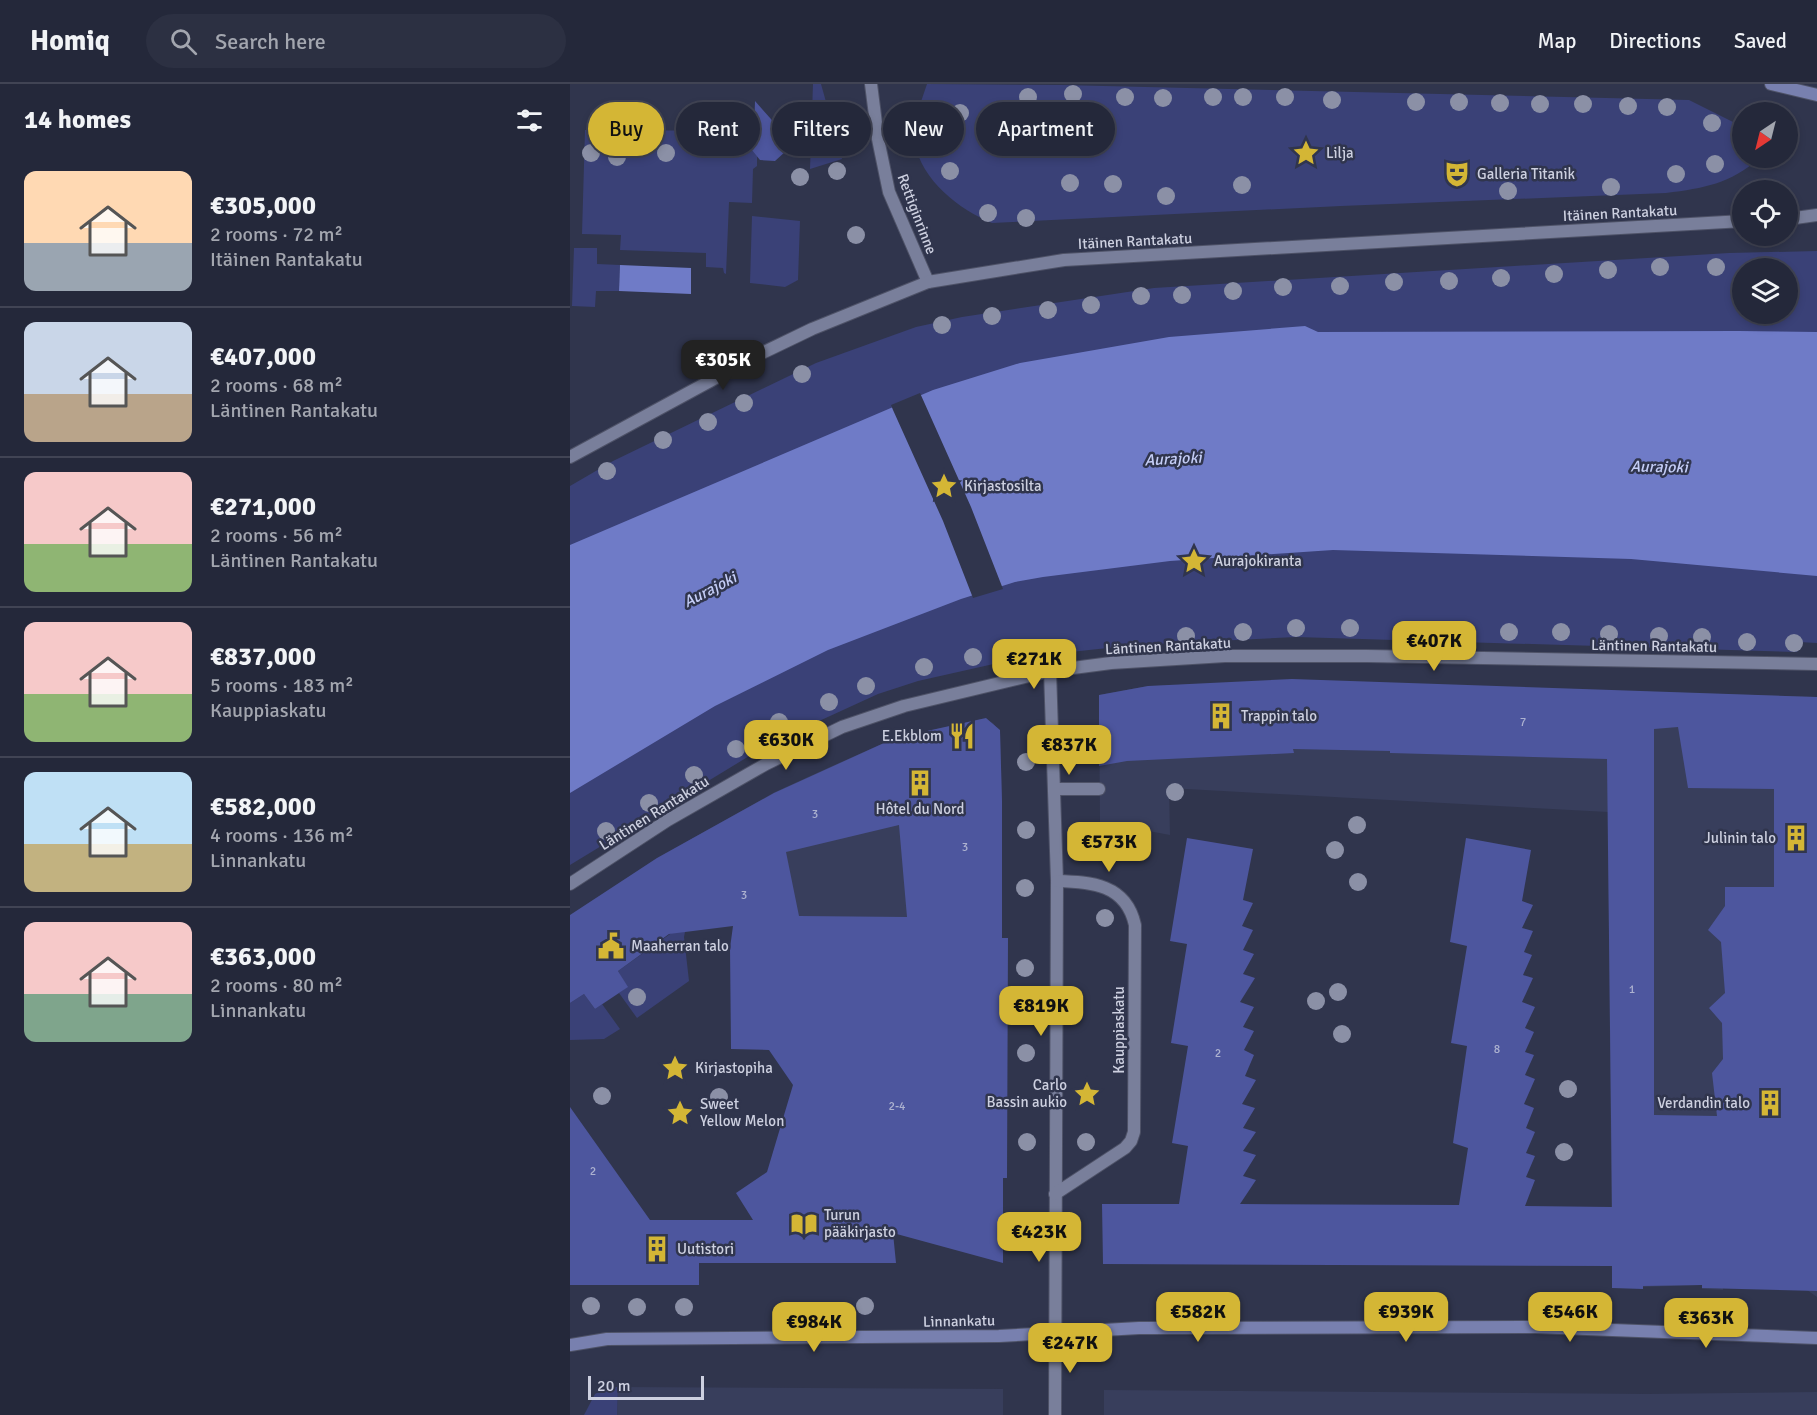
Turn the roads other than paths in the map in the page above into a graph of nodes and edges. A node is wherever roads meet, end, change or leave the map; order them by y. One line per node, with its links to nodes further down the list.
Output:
1 (871, 84): 7 (street, Rettiginrinne)
2 (1771, 84): 3 (main road)
3 (1817, 94)
4 (1817, 215): 5 (street)
5 (1798, 218)
6 (1732, 222): 7 (street, Itäinen Rantakatu)
7 (928, 282): 8 (street, Itäinen Rantakatu)
8 (570, 457)
9 (1817, 664): 10 (street, Läntinen Rantakatu)
10 (1050, 671): 11 (street); 14 (street, Läntinen Rantakatu)
11 (1054, 789): 12 (street); 13 (street)
12 (1099, 789)
13 (1057, 881): 15 (street); 15 (street, Kauppiaskatu)
14 (570, 884)
15 (1055, 1194): 16 (street)
16 (1054, 1332): 17 (main road, Linnankatu); 18 (main road, Linnankatu); 19 (street)
17 (1817, 1338)
18 (570, 1345)
19 (1055, 1415)

